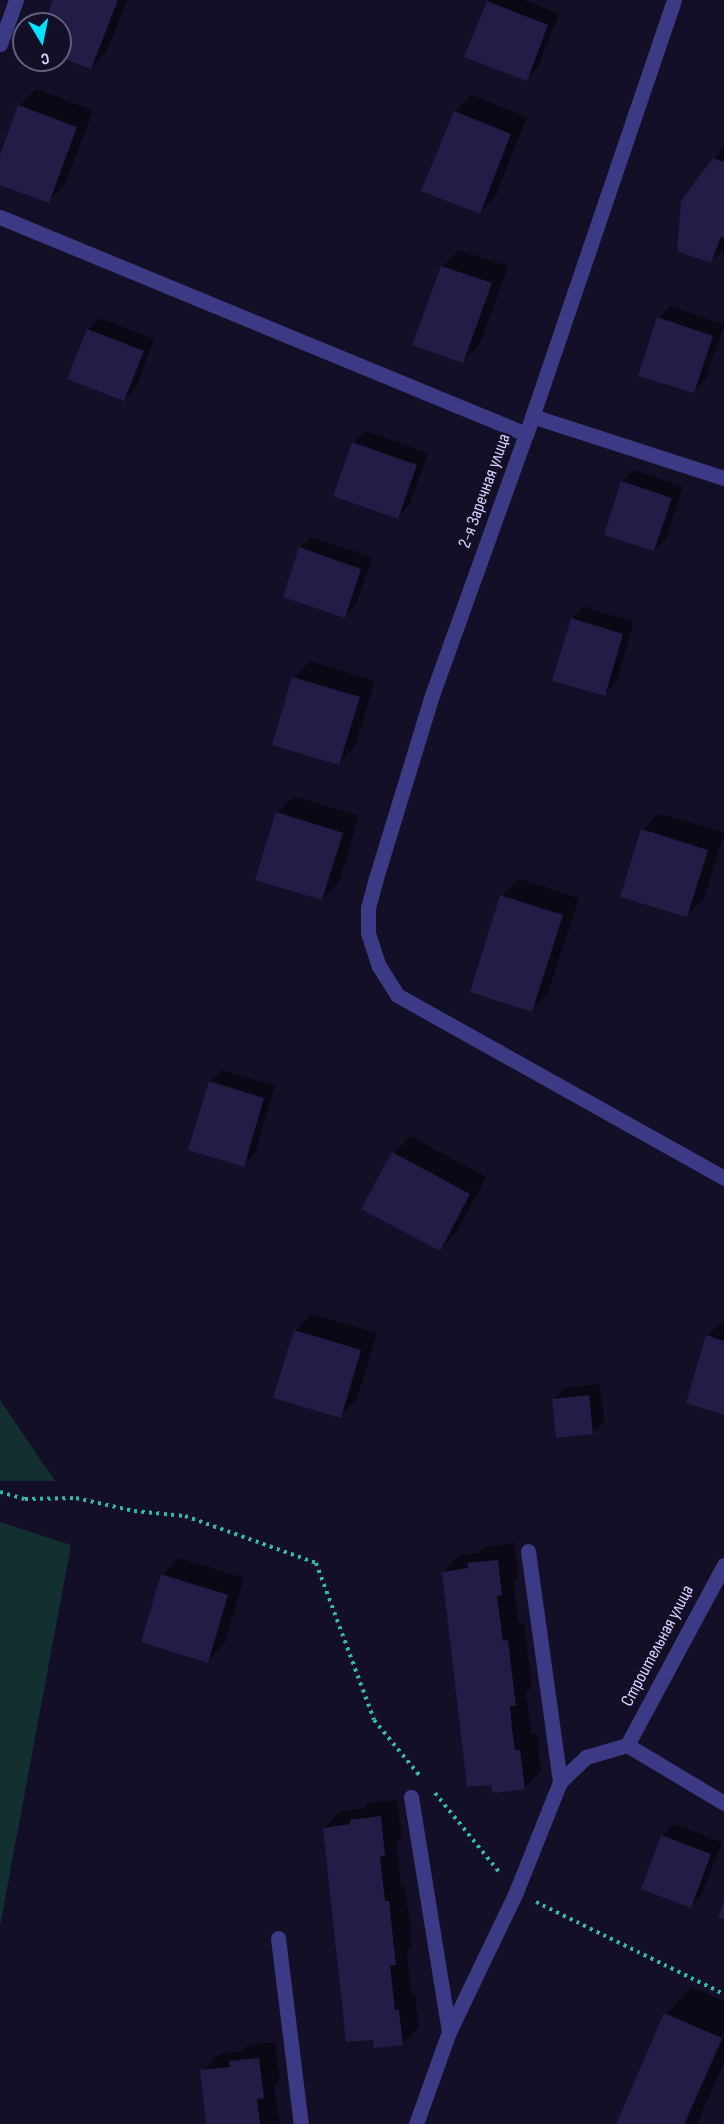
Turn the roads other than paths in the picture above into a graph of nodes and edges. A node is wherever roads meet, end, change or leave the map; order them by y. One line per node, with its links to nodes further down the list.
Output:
1 (16, 0): 3 (street)
2 (674, 0): 5 (street, 2-я Заречная улица)
3 (0, 44)
4 (0, 217): 6 (street)
5 (532, 416): 6 (street, 2-я Заречная улица); 7 (street)
6 (526, 434): 8 (street, 2-я Заречная улица)
7 (724, 478)
8 (724, 1178)
9 (528, 1551): 12 (street)
10 (724, 1565): 11 (street, Строительная улица)
11 (627, 1745): 12 (street); 14 (street)
12 (560, 1782): 16 (street)
13 (411, 1797): 16 (street)
14 (724, 1803)
15 (278, 1938): 17 (street)
16 (449, 2032): 18 (street)
17 (300, 2124)
18 (416, 2124)

